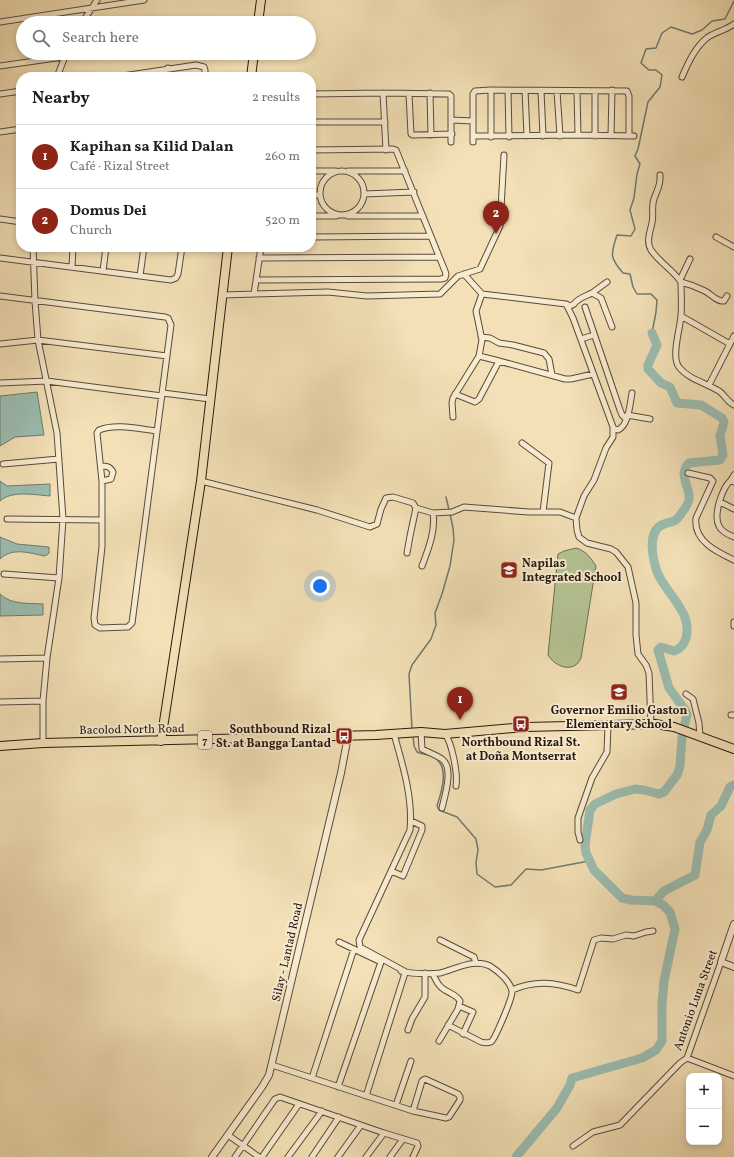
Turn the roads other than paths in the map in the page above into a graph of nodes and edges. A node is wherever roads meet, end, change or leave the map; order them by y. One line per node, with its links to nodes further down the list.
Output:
1 (97, 0): 4 (street)
2 (144, 0): 4 (street)
3 (261, 0): 7 (main road)
4 (91, 8): 5 (street); 6 (street)
5 (39, 16)
6 (86, 16)
7 (259, 16)
8 (16, 20): 9 (street)
9 (0, 22)
10 (734, 24): 21 (street)
11 (36, 60): 14 (street)
12 (64, 60): 16 (street)
13 (253, 60): 20 (main road)
14 (0, 66)
15 (168, 68): 17 (street); 18 (street); 19 (street)
16 (59, 72)
17 (148, 72)
18 (168, 72)
19 (205, 72)
20 (252, 72)
21 (682, 77)
22 (491, 90): 23 (street); 37 (street); 50 (street)
23 (508, 90): 24 (street); 51 (street)
24 (525, 90): 26 (street); 45 (street)
25 (612, 90): 29 (street); 49 (street); 49 (street)
26 (541, 91): 27 (street); 46 (street)
27 (557, 91): 28 (street); 47 (street)
28 (577, 91): 29 (street); 44 (street)
29 (595, 91): 48 (street)
30 (16, 92): 33 (street)
31 (385, 93): 34 (street); 35 (street); 39 (street)
32 (430, 93): 35 (street); 36 (street); 43 (street)
33 (0, 94)
34 (316, 94)
35 (409, 94): 43 (street)
36 (452, 120): 37 (street); 42 (street)
37 (473, 120): 50 (street)
38 (316, 122): 39 (street)
39 (385, 122): 54 (street)
40 (16, 130): 41 (street)
41 (0, 132)
42 (452, 134): 43 (street); 52 (street)
43 (431, 135)
44 (578, 135): 47 (street); 48 (street)
45 (527, 136): 46 (street); 51 (street)
46 (543, 136): 47 (street)
47 (560, 136)
48 (595, 136): 49 (street)
49 (611, 136)
50 (491, 137): 51 (street)
51 (509, 137)
52 (451, 142)
53 (316, 150): 54 (street)
54 (386, 150): 58 (street)
55 (504, 155): 87 (street)
56 (316, 171): 57 (street)
57 (342, 171): 58 (street); 61 (street); 63 (street)
58 (405, 171): 60 (street)
59 (660, 175): 90 (street)
60 (414, 192): 61 (street); 66 (street)
61 (364, 194): 65 (street)
62 (316, 195): 63 (street)
63 (320, 195): 65 (street)
64 (316, 216): 65 (street)
65 (344, 216): 66 (street)
66 (423, 216): 69 (street)
67 (0, 219): 68 (street)
68 (16, 221)
69 (430, 236): 70 (street); 80 (street)
70 (316, 237)
71 (716, 237): 72 (street)
72 (734, 247)
73 (33, 252): 84 (street)
74 (73, 252): 85 (street)
75 (105, 252): 86 (street)
76 (143, 252): 88 (street)
77 (181, 252): 88 (street)
78 (227, 252): 95 (main road)
79 (260, 252): 82 (street)
80 (439, 257): 82 (street); 89 (street)
81 (0, 258): 84 (street)
82 (259, 258): 89 (street)
83 (690, 259): 90 (street)
84 (33, 262): 85 (street); 98 (street)
85 (72, 267): 86 (street)
86 (103, 271): 88 (street)
87 (464, 274): 93 (street); 94 (street)
88 (140, 276)
89 (257, 280): 93 (street)
90 (680, 281): 97 (street); 101 (street)
91 (607, 282): 92 (street)
92 (592, 293): 99 (street); 102 (street)
93 (254, 294): 95 (street)
94 (482, 294): 99 (street); 105 (street)
95 (223, 295): 121 (main road)
96 (0, 296): 98 (street)
97 (727, 296)
98 (34, 301): 107 (street); 110 (street)
99 (566, 304): 106 (street)
100 (585, 307): 103 (street)
101 (681, 316): 109 (street); 117 (street)
102 (612, 327)
103 (594, 335): 106 (street); 124 (street)
104 (734, 336): 109 (street)
105 (481, 337): 111 (street); 114 (street)
106 (581, 339): 113 (street)
107 (38, 340): 108 (street); 110 (street); 115 (street)
108 (0, 344)
109 (730, 344): 117 (street)
110 (168, 356): 119 (street)
111 (479, 356): 112 (street); 120 (street)
112 (499, 361): 114 (street); 120 (street)
113 (593, 374): 114 (street); 126 (street)
114 (552, 375)
115 (47, 382): 116 (street); 119 (street); 129 (street)
116 (0, 383)
117 (709, 385): 122 (street)
118 (632, 392): 124 (street)
119 (163, 394): 121 (street); 127 (street)
120 (455, 394): 123 (street)
121 (210, 399): 135 (main road)
122 (734, 405)
123 (453, 417)
124 (627, 417): 125 (street); 126 (street)
125 (650, 419)
126 (613, 428): 142 (street)
127 (157, 431): 131 (street); 145 (street)
128 (522, 443): 140 (street)
129 (59, 459): 130 (street); 144 (street)
130 (3, 464)
131 (100, 466): 134 (street); 134 (street)
132 (688, 473): 148 (street)
133 (734, 475): 136 (street)
134 (102, 481): 145 (street)
135 (201, 481): 138 (street); 166 (main road)
136 (732, 481): 137 (street)
137 (720, 502): 139 (street); 146 (street)
138 (416, 508): 141 (street); 147 (street)
139 (734, 509)
140 (543, 512): 141 (street); 142 (street)
141 (433, 513): 149 (street)
142 (576, 518): 160 (street)
143 (7, 519): 144 (street)
144 (63, 519): 145 (street); 151 (street)
145 (102, 520)
146 (734, 538)
147 (407, 553)
148 (734, 560)
149 (422, 566)
150 (4, 574): 151 (street)
151 (59, 578): 154 (street)
152 (734, 622): 153 (street)
153 (734, 626)
154 (48, 658): 155 (street); 158 (street)
155 (0, 659)
156 (686, 694): 165 (street)
157 (0, 702): 158 (street)
158 (43, 702): 167 (street)
159 (608, 725): 160 (main road, 7); 163 (main road, 7); 173 (street)
160 (651, 725): 165 (main road, 7)
161 (420, 732): 162 (main road, Bacolod North Road / 7); 163 (main road, 7); 171 (street)
162 (394, 734): 164 (main road, Bacolod North Road / 7); 172 (street)
163 (444, 734): 170 (street)
164 (348, 736): 166 (main road, Bacolod North Road / 7); 196 (street, Silay - Lantad Road)
165 (700, 736): 169 (main road, 7)
166 (161, 741): 167 (main road, Bacolod North Road / 7)
167 (43, 743): 168 (main road, Bacolod North Road / 7)
168 (0, 746)
169 (734, 749)
170 (456, 786)
171 (442, 808)
172 (411, 821): 174 (street); 174 (street)
173 (580, 840)
174 (391, 871): 184 (street)
175 (734, 924): 181 (street, Antonio Luna Street)
176 (653, 932): 186 (street)
177 (440, 940): 182 (street)
178 (339, 942): 179 (street)
179 (354, 949): 180 (street); 198 (street)
180 (381, 962): 199 (street); 200 (street)
181 (721, 962): 183 (street); 194 (street, Antonio Luna Street)
182 (476, 963): 185 (street); 186 (street)
183 (734, 967)
184 (425, 973): 185 (street); 191 (street)
185 (433, 974): 187 (street)
186 (512, 990): 192 (street)
187 (459, 1006): 188 (street); 190 (street)
188 (473, 1012): 189 (street); 192 (street)
189 (479, 1015)
190 (448, 1025): 192 (street); 193 (street)
191 (408, 1030)
192 (463, 1034)
193 (439, 1041)
194 (687, 1058): 197 (street); 211 (street, Antonio Luna Street)
195 (411, 1061): 202 (street)
196 (272, 1065): 198 (street); 208 (street, Silay - Lantad Road)
197 (734, 1076)
198 (312, 1078): 199 (street)
199 (338, 1086): 200 (street)
200 (366, 1096): 202 (street)
201 (300, 1104): 203 (street); 210 (street); 214 (street)
202 (396, 1106): 204 (street)
203 (322, 1111): 205 (street); 215 (street)
204 (413, 1111): 204 (street)
205 (339, 1117): 206 (street); 216 (street)
206 (361, 1125): 207 (street); 217 (street)
207 (384, 1133): 209 (street); 218 (street)
208 (228, 1135): 210 (street); 212 (street, Silay - Lantad Road)
209 (403, 1139): 219 (street); 220 (street)
210 (242, 1146): 213 (street); 214 (street)
211 (573, 1146)
212 (212, 1157)
213 (234, 1157)
214 (260, 1157)
215 (288, 1157)
216 (312, 1157)
217 (338, 1157)
218 (366, 1157)
219 (390, 1157)
220 (413, 1157)

